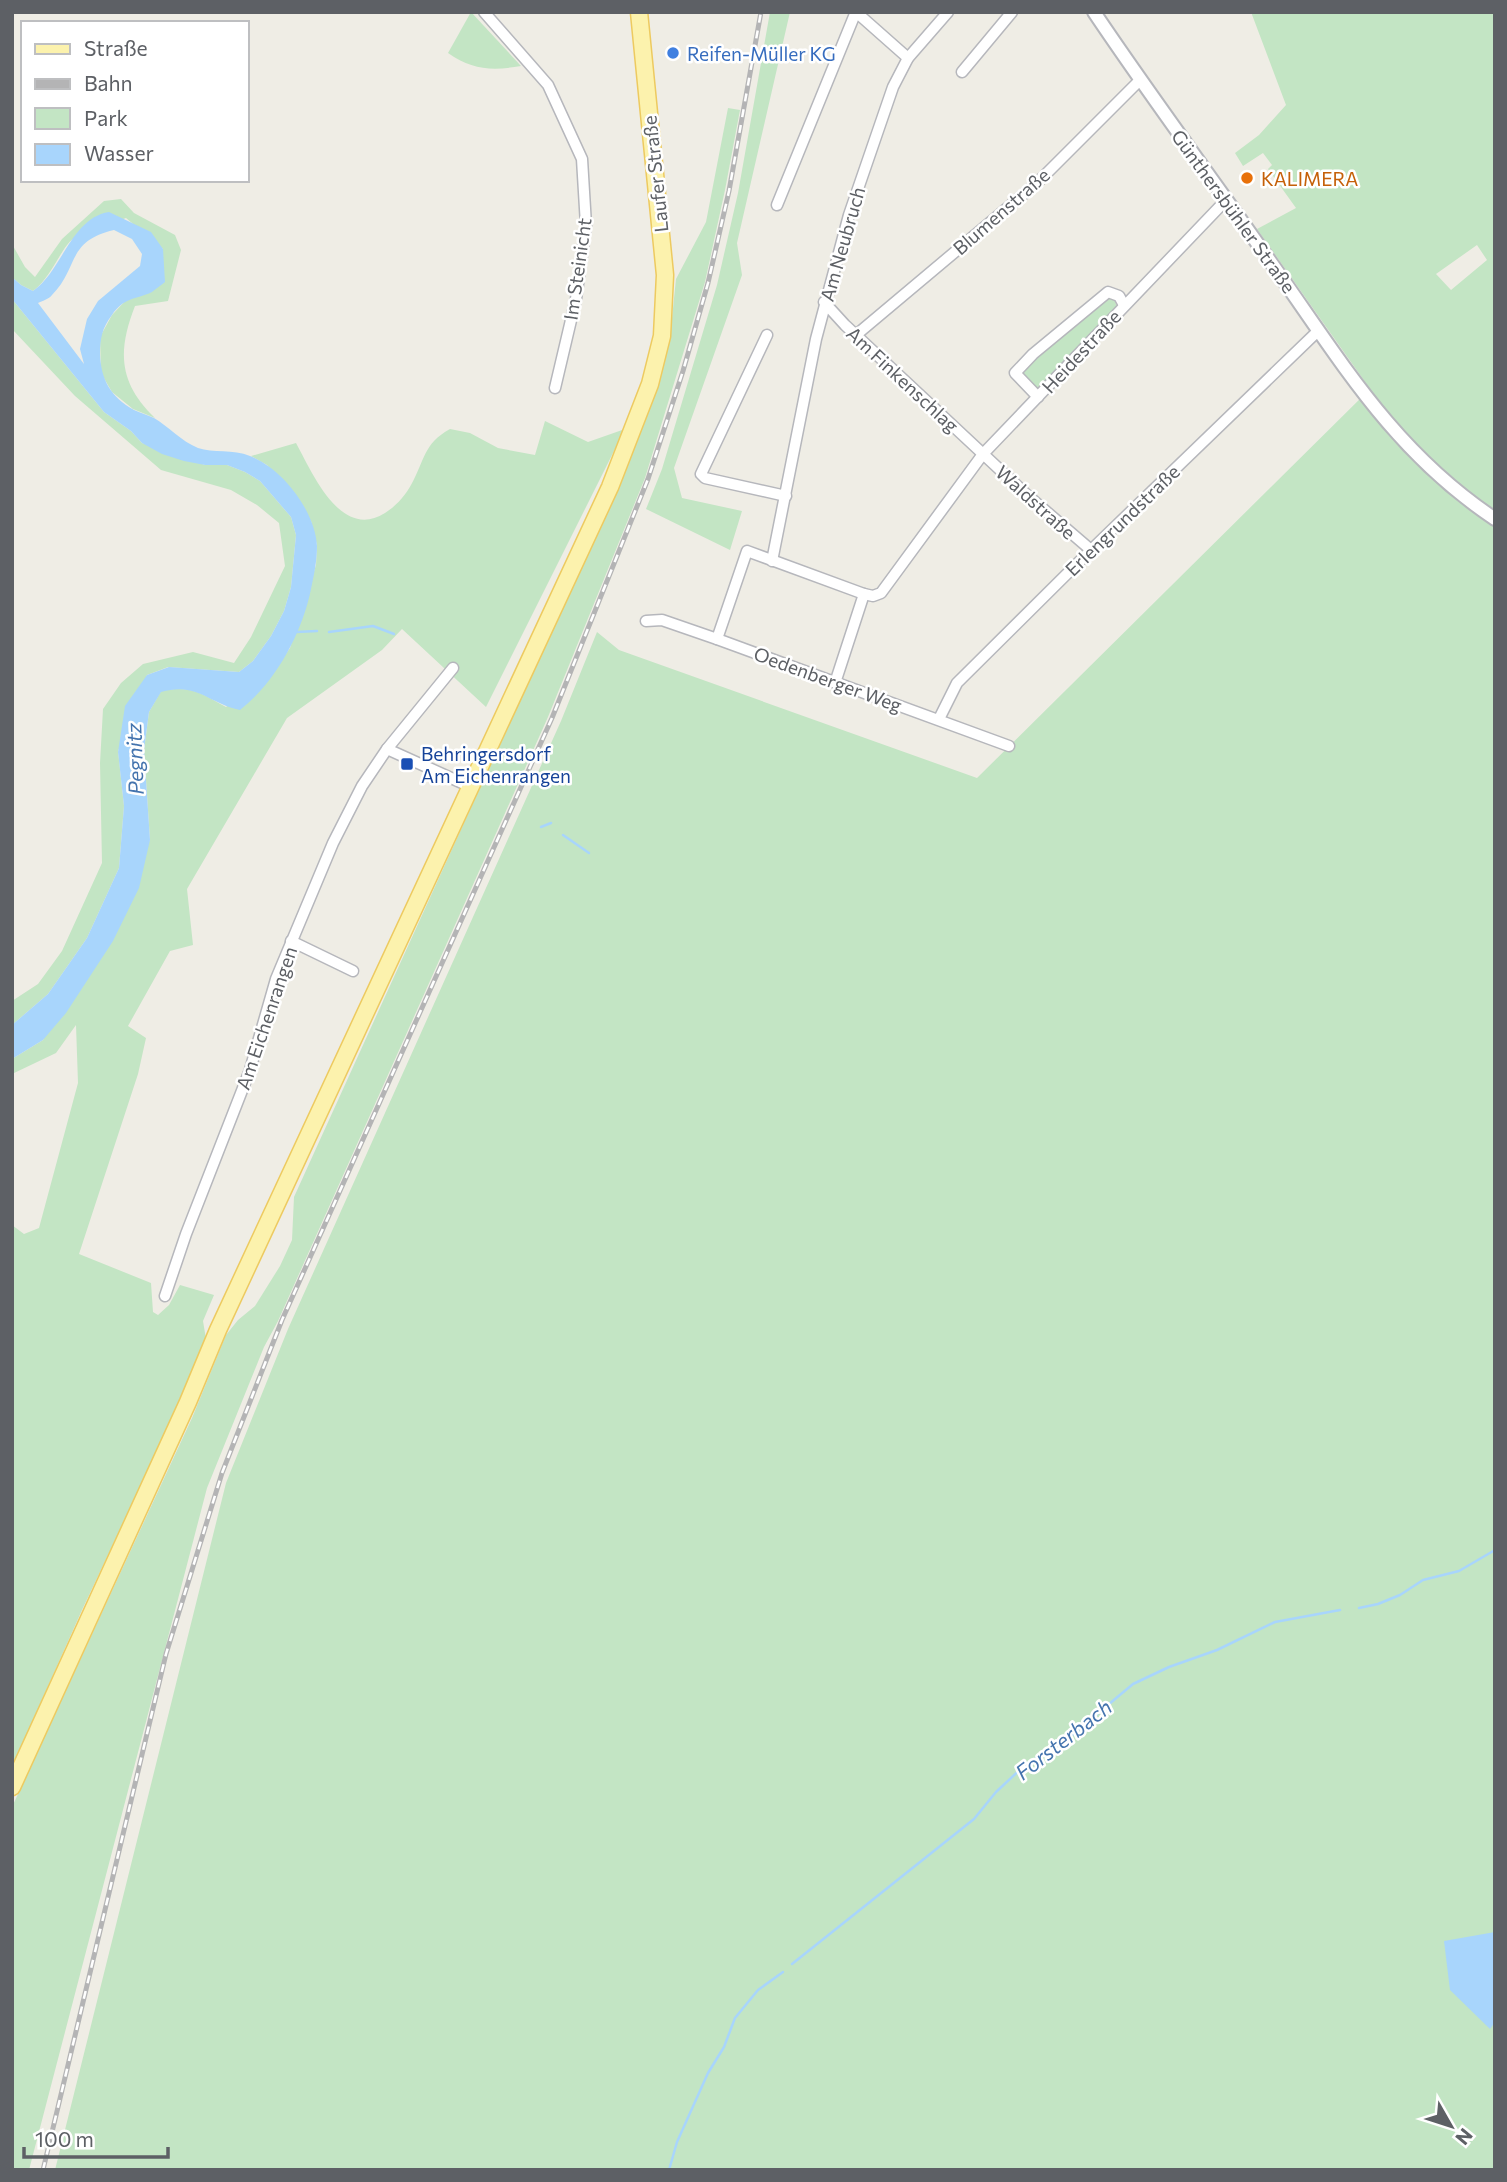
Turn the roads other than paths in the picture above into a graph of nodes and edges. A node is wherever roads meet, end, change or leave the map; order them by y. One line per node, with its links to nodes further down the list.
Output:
1 (484, 12): 17 (street, Im Steinicht)
2 (639, 12): 32 (main road, Laufer Straße)
3 (948, 12): 7 (street, Am Neubruch)
4 (1012, 12): 8 (street)
5 (1094, 12): 9 (street, Günthersbühler Straße)
6 (855, 13): 7 (street); 11 (street)
7 (908, 58): 12 (street, Am Neubruch)
8 (962, 72)
9 (1140, 80): 10 (street, Günthersbühler Straße); 16 (street, Blumenstraße)
10 (1227, 199): 13 (street, Heidestraße); 14 (street, Günthersbühler Straße)
11 (777, 205)
12 (824, 302): 16 (street, Am Finkenschlag); 20 (street, Am Neubruch)
13 (1124, 305): 18 (street, Heidestraße); 18 (street, Heidestraße)
14 (1318, 331): 21 (street, Günthersbühler Straße); 22 (street, Erlengrundstraße)
15 (767, 335): 20 (street)
16 (856, 335): 19 (street, Am Finkenschlag)
17 (555, 388)
18 (1038, 397): 19 (street, Heidestraße)
19 (983, 454): 22 (street, Waldstraße); 24 (street, Heidestraße)
20 (786, 496): 23 (street, Am Neubruch)
21 (1495, 519)
22 (1091, 550): 29 (street, Erlengrundstraße)
23 (772, 561): 24 (street); 26 (street)
24 (864, 594): 28 (street)
25 (646, 621): 26 (street, Oedenberger Weg)
26 (717, 639): 28 (street, Oedenberger Weg)
27 (453, 668): 31 (street, Am Eichenrangen)
28 (835, 683): 29 (street, Oedenberger Weg)
29 (939, 719): 30 (street, Oedenberger Weg)
30 (1009, 746)
31 (387, 749): 32 (street); 33 (street, Am Eichenrangen)
32 (471, 788): 36 (main road, Laufer Straße)
33 (291, 941): 34 (street); 35 (street, Am Eichenrangen)
34 (353, 971)
35 (165, 1296)
36 (12, 1787)

